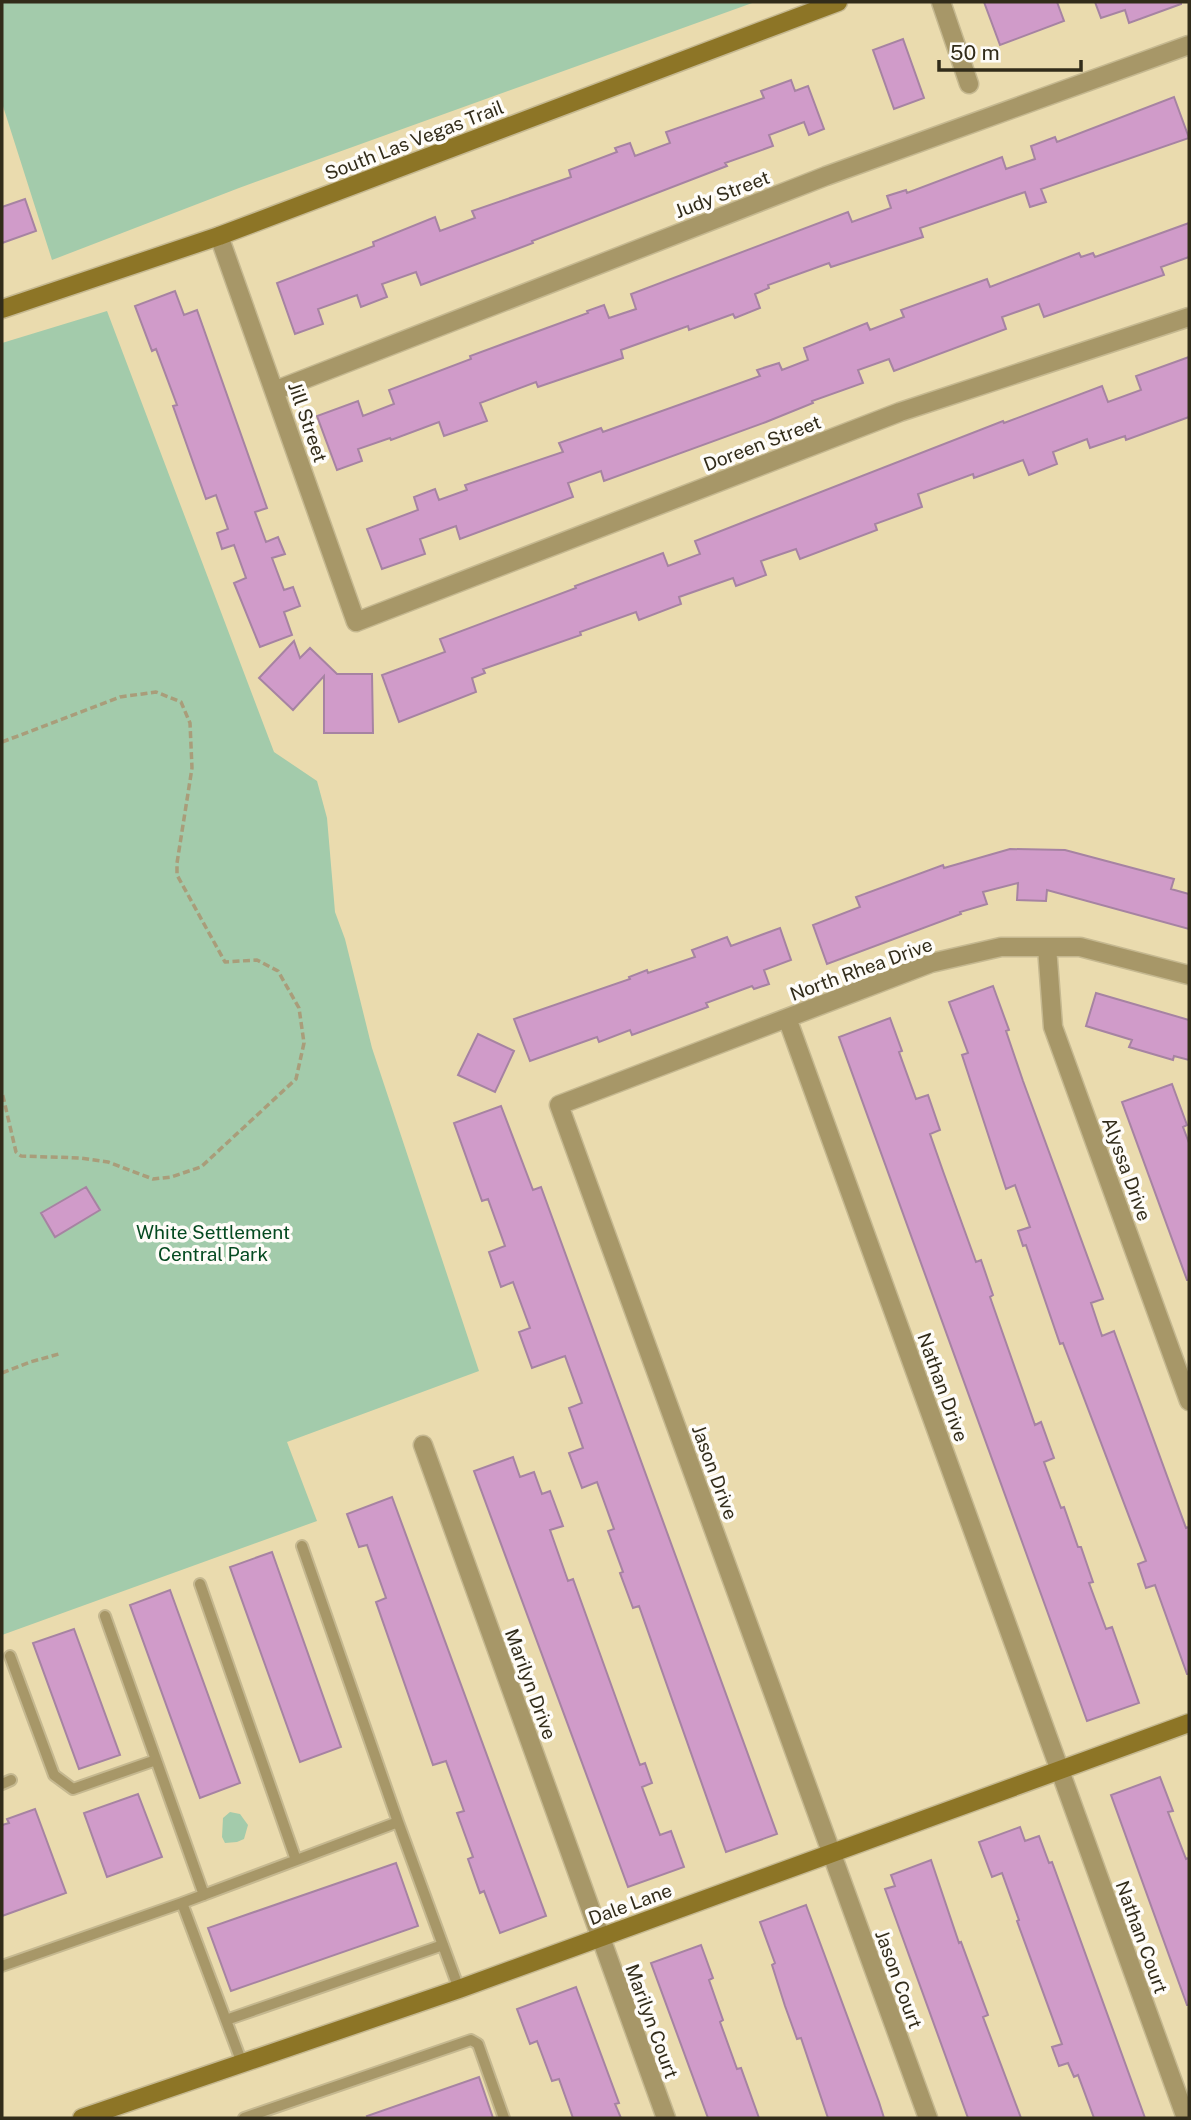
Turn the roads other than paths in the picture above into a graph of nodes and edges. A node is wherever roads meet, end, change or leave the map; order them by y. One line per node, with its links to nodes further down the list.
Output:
1 (838, 2): 5 (street, South Las Vegas Trail)
2 (941, 2): 4 (street)
3 (1189, 45): 8 (street, Judy Street)
4 (969, 84)
5 (219, 236): 6 (street, South Las Vegas Trail); 8 (street, Jill Street)
6 (2, 309)
7 (1189, 317): 9 (street, Doreen Street)
8 (274, 391): 9 (street, Jill Street)
9 (356, 622)
10 (1047, 947): 11 (street, North Rhea Drive); 12 (street, North Rhea Drive); 14 (street, Alyssa Drive)
11 (1189, 975)
12 (787, 1018): 13 (street, North Rhea Drive); 22 (street, Nathan Drive)
13 (559, 1105): 24 (street, Jason Drive)
14 (1189, 1401)
15 (423, 1445): 28 (street, Marilyn Drive)
16 (302, 1546): 23 (lane)
17 (200, 1584): 25 (lane)
18 (105, 1616): 21 (lane)
19 (10, 1656): 21 (lane)
20 (1189, 1723): 22 (street, Dale Lane)
21 (156, 1760): 26 (lane)
22 (1060, 1770): 24 (street, Dale Lane); 39 (street, Nathan Court)
23 (398, 1822): 25 (lane); 29 (lane)
24 (831, 1853): 28 (street, Dale Lane); 38 (street, Jason Court)
25 (296, 1860): 26 (lane)
26 (204, 1895): 27 (lane)
27 (182, 1903): 30 (lane); 32 (lane)
28 (599, 1938): 31 (street, Dale Lane); 37 (street, Marilyn Court)
29 (443, 1945): 31 (lane); 32 (lane)
30 (2, 1966)
31 (458, 1989): 33 (street, Dale Lane)
32 (226, 2020): 33 (lane)
33 (242, 2063): 34 (street, Dale Lane)
34 (82, 2118)
35 (244, 2118): 36 (lane)
36 (504, 2118)
37 (666, 2118)
38 (928, 2118)
39 (1186, 2118)

